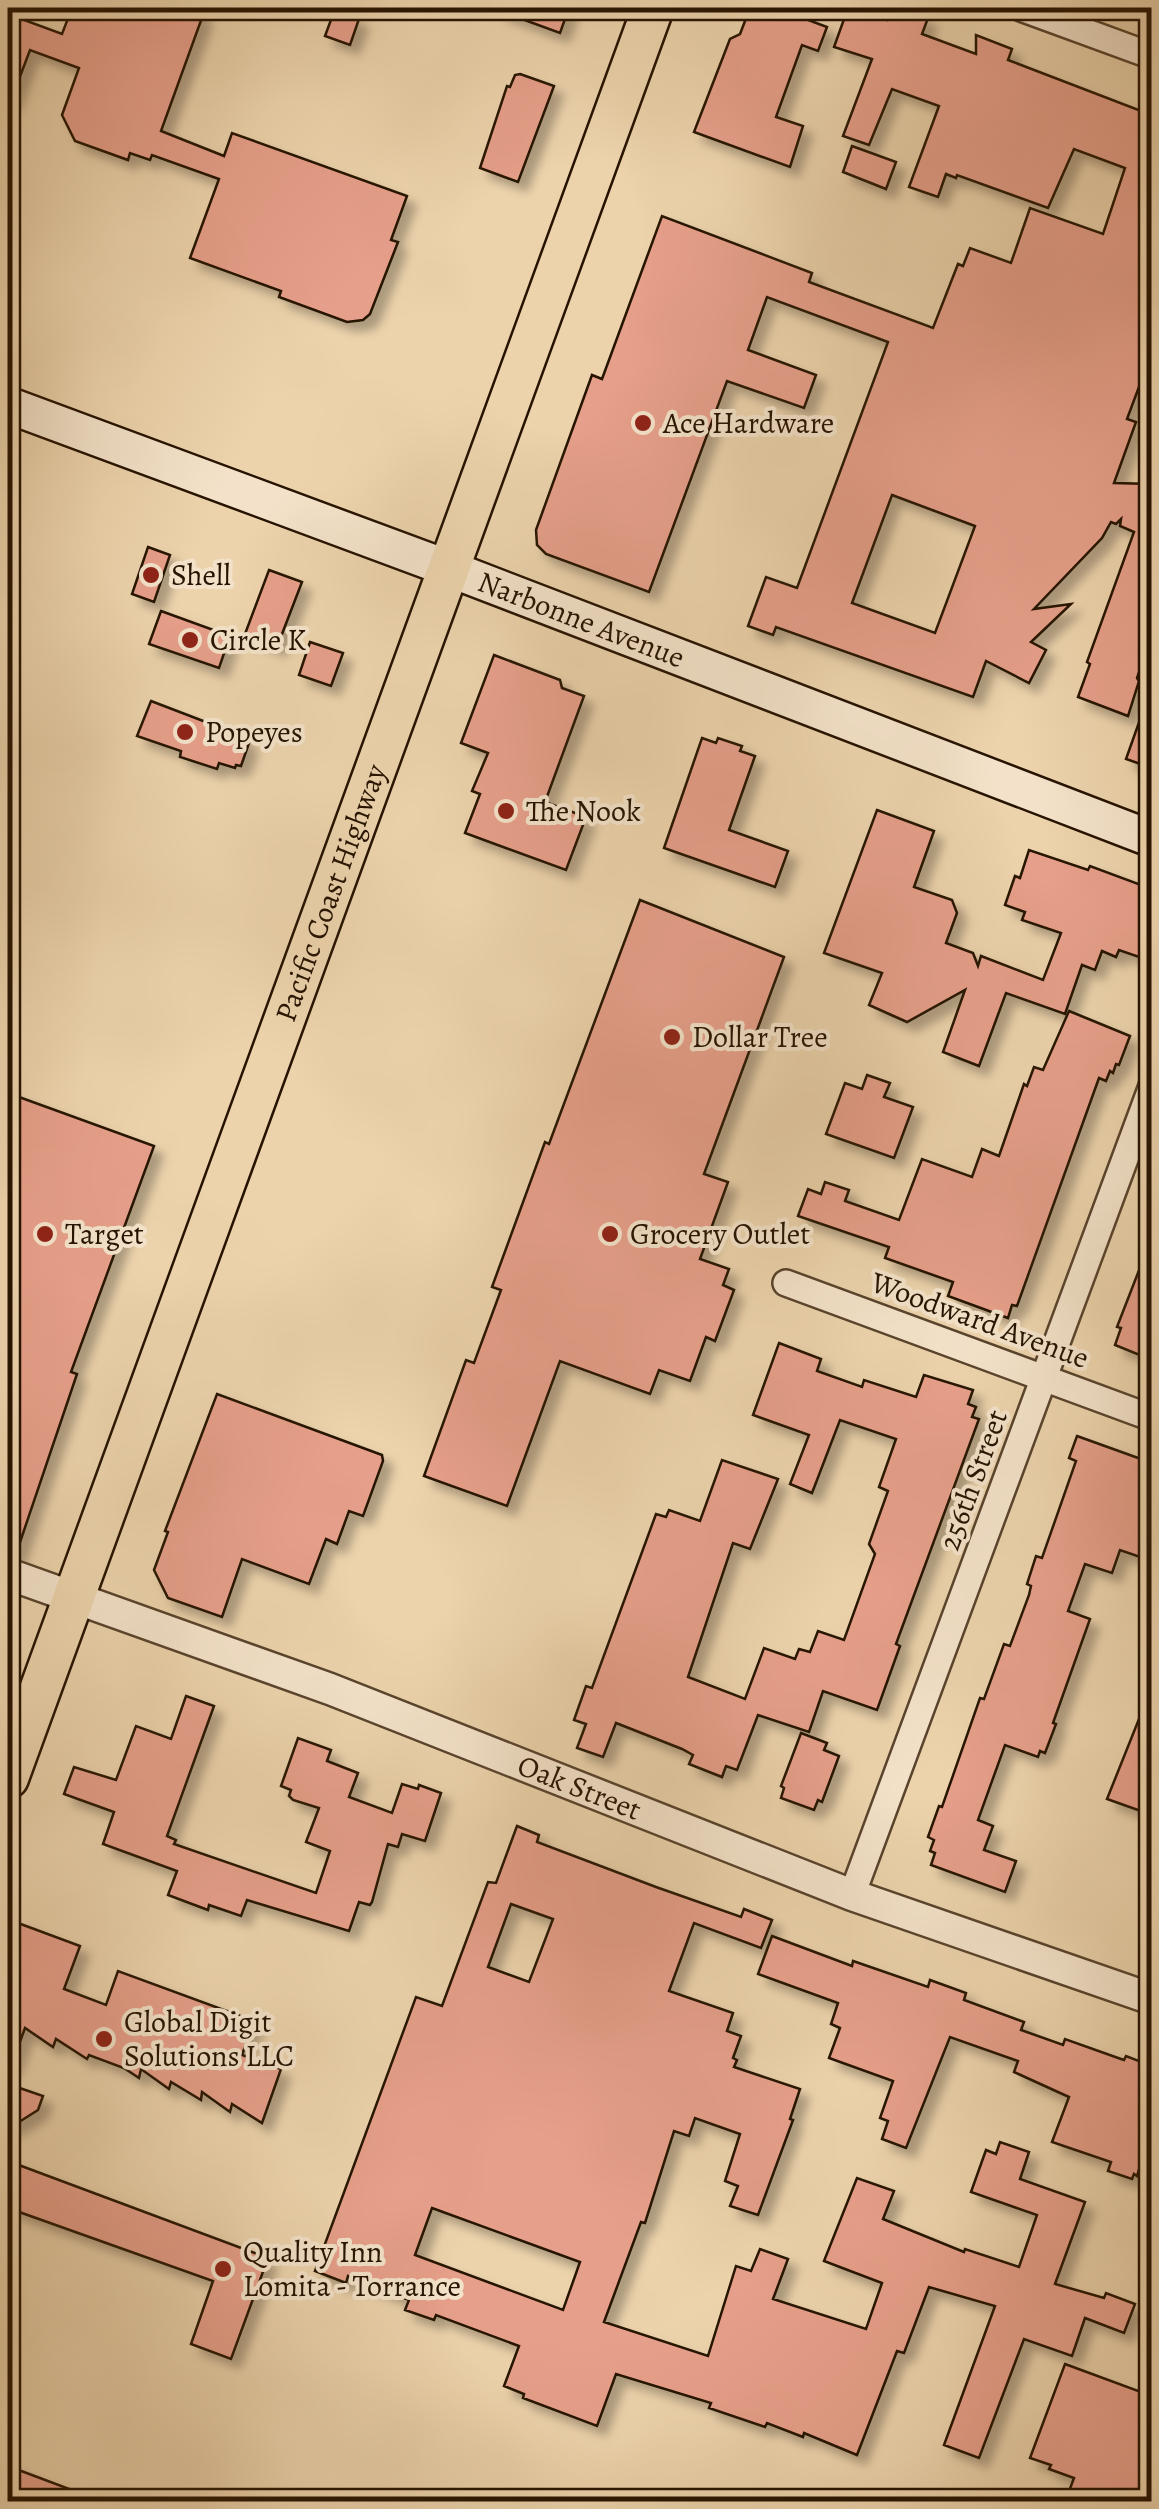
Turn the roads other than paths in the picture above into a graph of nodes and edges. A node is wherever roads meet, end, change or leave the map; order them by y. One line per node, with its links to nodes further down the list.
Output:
1 (653, 8): 5 (highway, Pacific Coast Highway)
2 (1021, 8): 3 (street)
3 (1152, 56)
4 (8, 405): 5 (main road, Narbonne Avenue)
5 (450, 570): 6 (main road, Narbonne Avenue); 12 (highway, Pacific Coast Highway)
6 (1152, 840)
7 (1152, 1086): 9 (street, 256th Street)
8 (786, 1282): 9 (street, Woodward Avenue)
9 (1045, 1378): 10 (street, Woodward Avenue); 14 (street, 256th Street)
10 (1152, 1418)
11 (8, 1574): 12 (street, Oak Street)
12 (74, 1599): 13 (highway, Pacific Coast Highway); 14 (street, Oak Street)
13 (8, 1778)
14 (852, 1895): 15 (street, Oak Street)
15 (1152, 1998)

